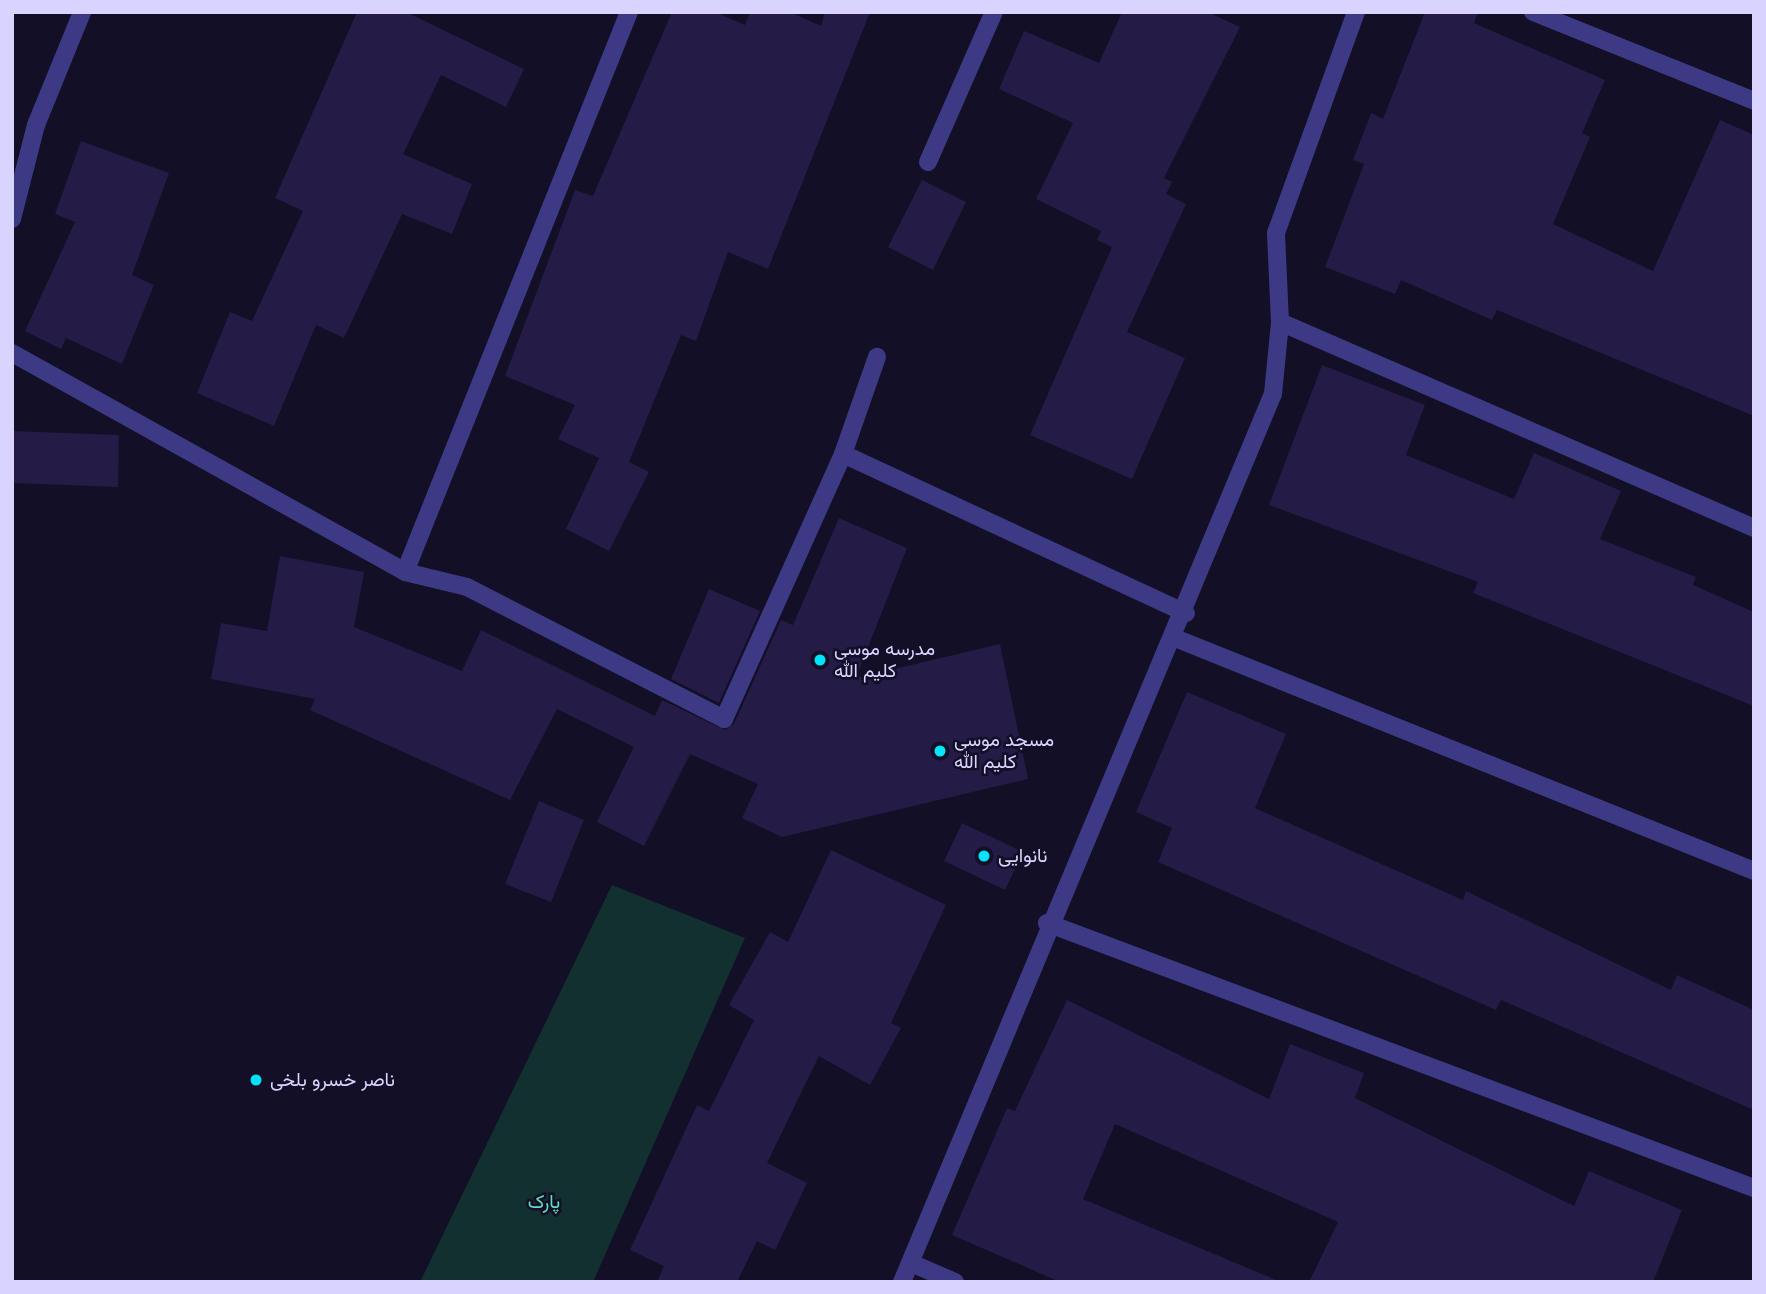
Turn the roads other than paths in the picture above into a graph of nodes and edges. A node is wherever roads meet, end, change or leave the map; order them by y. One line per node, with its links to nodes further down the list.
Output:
1 (82, 12): 8 (street)
2 (629, 12): 14 (street)
3 (994, 12): 7 (street)
4 (1356, 12): 9 (street)
5 (1534, 12): 6 (street)
6 (1754, 101)
7 (928, 162)
8 (12, 219)
9 (1280, 322): 13 (street); 15 (street)
10 (12, 353): 14 (street)
11 (877, 357): 12 (street)
12 (843, 454): 14 (street); 15 (street)
13 (1754, 527)
14 (405, 572)
15 (1185, 613): 16 (street)
16 (1175, 638): 17 (street); 18 (street)
17 (1754, 871)
18 (1047, 923): 19 (street); 20 (street)
19 (1754, 1188)
20 (911, 1263): 21 (street); 22 (street)
21 (902, 1282)
22 (956, 1282)

